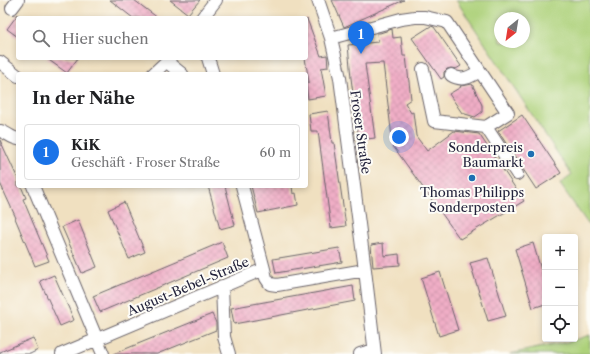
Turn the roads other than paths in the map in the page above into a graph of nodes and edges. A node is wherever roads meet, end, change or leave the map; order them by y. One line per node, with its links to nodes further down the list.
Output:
1 (216, 0): 3 (street)
2 (318, 0): 4 (street, Froser Straße)
3 (204, 16)
4 (331, 38): 9 (street); 22 (street, Froser Straße)
5 (168, 60): 10 (street); 11 (street)
6 (209, 60): 12 (street)
7 (0, 62): 13 (street)
8 (423, 69): 15 (street)
9 (480, 71): 14 (street); 15 (street)
10 (155, 72)
11 (180, 72)
12 (212, 72)
13 (16, 74)
14 (451, 75)
15 (486, 127): 18 (street)
16 (0, 131): 17 (street)
17 (16, 138)
18 (518, 174)
19 (34, 188): 24 (street)
20 (243, 188): 21 (street)
21 (264, 269): 22 (street, August-Bebel-Straße); 23 (street, August-Bebel-Straße)
22 (365, 270): 25 (street, Froser Straße)
23 (222, 286): 24 (street, August-Bebel-Straße); 28 (street)
24 (97, 339): 26 (street, August-Bebel-Straße); 27 (street)
25 (374, 352): 29 (street)
26 (62, 354)
27 (103, 354)
28 (229, 354)
29 (360, 354)

